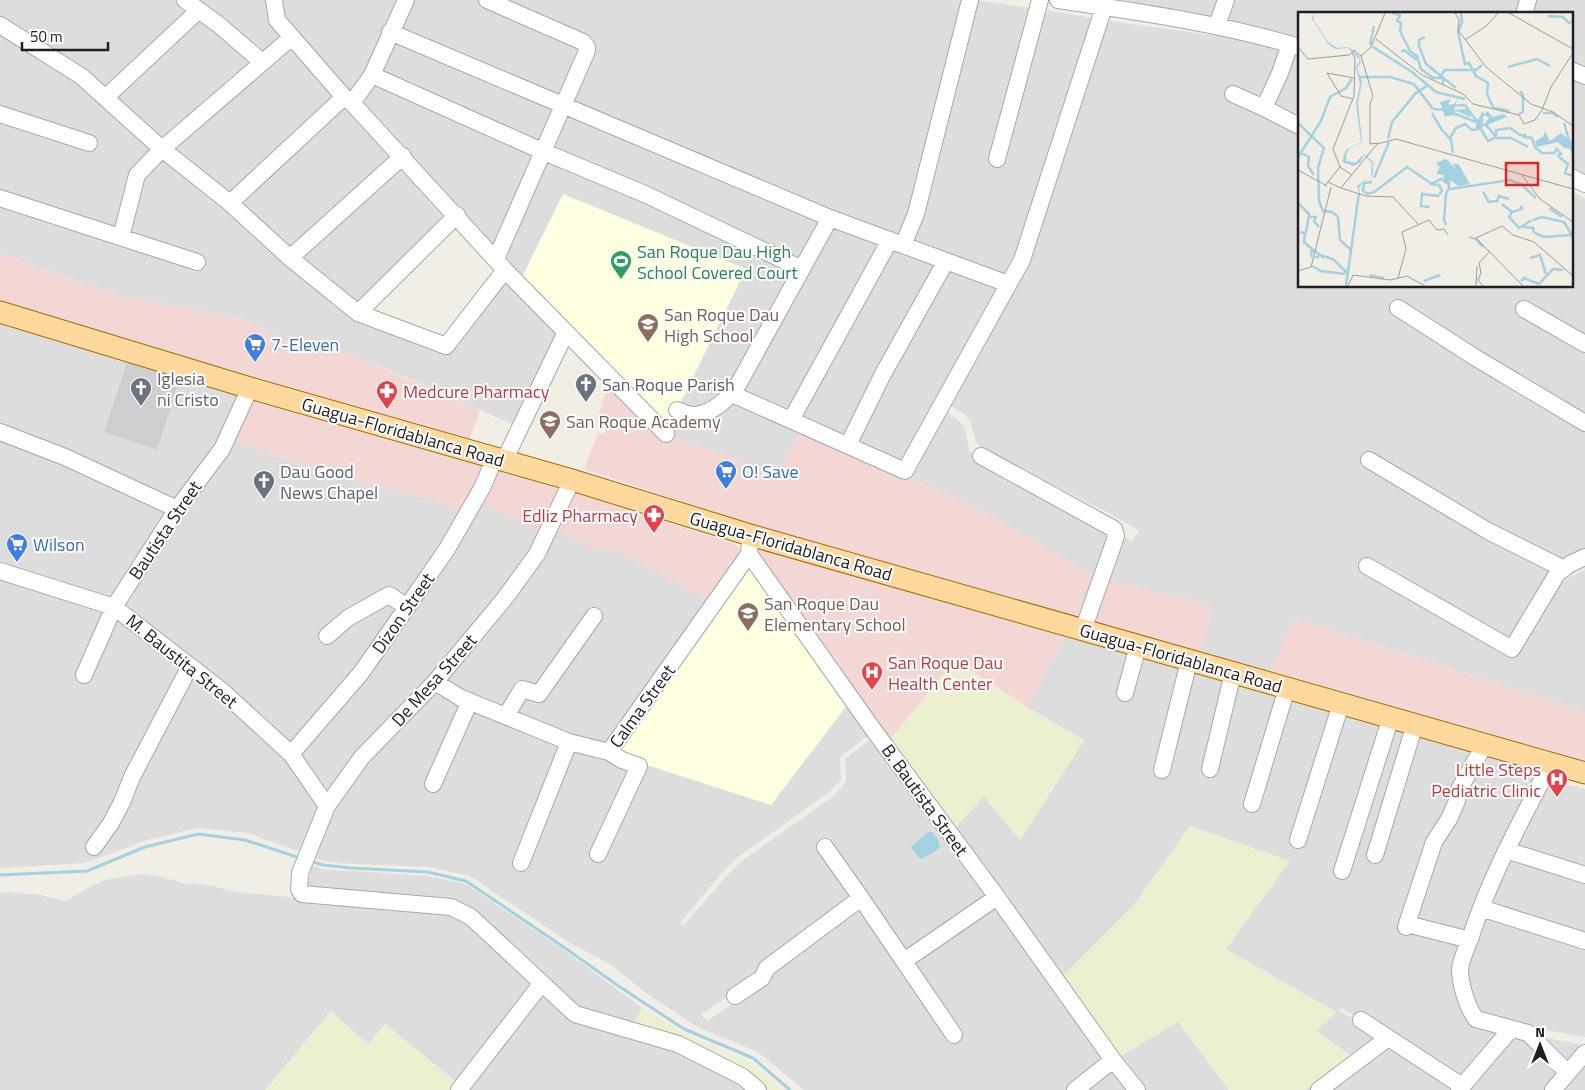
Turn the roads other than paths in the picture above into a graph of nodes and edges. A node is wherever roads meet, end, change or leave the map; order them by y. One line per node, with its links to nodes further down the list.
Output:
1 (185, 0): 10 (street)
2 (274, 0): 14 (street)
3 (406, 0): 13 (street)
4 (487, 0): 23 (street)
5 (970, 0): 39 (street)
6 (1040, 0): 31 (street)
7 (1058, 0): 9 (street)
8 (1226, 0): 12 (street)
9 (1104, 7): 12 (street); 45 (street)
10 (199, 10): 16 (street); 21 (street)
11 (0, 25): 21 (street)
12 (1217, 25): 15 (street)
13 (390, 32): 18 (street); 23 (street)
14 (292, 37): 16 (street); 22 (street)
15 (1294, 46): 24 (street)
16 (262, 62): 28 (street)
17 (1572, 70): 19 (street)
18 (372, 75): 22 (street); 29 (street)
19 (1585, 76)
20 (1233, 94): 24 (street)
21 (106, 98): 28 (street)
22 (348, 100): 30 (street); 35 (street)
23 (564, 105): 29 (street); 37 (street)
24 (1264, 108): 26 (street)
25 (0, 114): 27 (street)
26 (1298, 125)
27 (89, 143)
28 (162, 149): 35 (street); 38 (street)
29 (542, 151): 43 (street); 44 (street)
30 (402, 156): 36 (street); 40 (street)
31 (997, 159)
32 (1572, 178): 33 (street)
33 (1585, 184)
34 (0, 198): 38 (street)
35 (230, 203): 40 (street)
36 (456, 215): 43 (street); 49 (street)
37 (830, 218): 39 (street); 44 (street)
38 (121, 237): 42 (street)
39 (896, 243): 41 (street); 55 (street)
40 (290, 258): 49 (street)
41 (946, 261): 45 (street); 59 (street)
42 (197, 262)
43 (500, 264): 49 (street); 50 (street)
44 (802, 269): 53 (street)
45 (1008, 284): 59 (street)
46 (1398, 308): 56 (street)
47 (1524, 309): 51 (street)
48 (0, 312): 52 (main road, Guagua-Floridablanca Road)
49 (358, 313)
50 (566, 332): 58 (street); 61 (street, Dizon Street)
51 (1585, 344)
52 (250, 388): 61 (main road, Guagua-Floridablanca Road); 64 (street, Bautista Street)
53 (732, 394): 54 (street); 55 (street)
54 (677, 410)
55 (791, 420): 59 (street)
56 (1585, 423)
57 (0, 432): 64 (street)
58 (666, 434)
59 (848, 445)
60 (981, 456): 73 (street)
61 (500, 459): 63 (main road, Guagua-Floridablanca Road); 71 (street, Dizon Street)
62 (1369, 460): 68 (street)
63 (572, 480): 65 (main road, Guagua-Floridablanca Road); 80 (street, De Mesa Street)
64 (177, 509): 70 (street, Bautista Street)
65 (749, 545): 73 (main road, Guagua-Floridablanca Road); 90 (street, Calma Street); 108 (street, B. Bautista Street)
66 (1585, 558): 68 (street)
67 (1366, 566): 68 (street)
68 (1564, 569)
69 (0, 571): 70 (street, M. Baustita Street)
70 (114, 607): 77 (street, M. Baustita Street); 79 (street, Bautista Street)
71 (407, 607): 74 (street); 91 (street, Dizon Street)
72 (594, 616): 85 (street)
73 (1083, 630): 75 (main road, Guagua-Floridablanca Road)
74 (326, 636)
75 (1138, 646): 76 (main road, Guagua-Floridablanca Road); 82 (street)
76 (1189, 661): 78 (main road, Guagua-Floridablanca Road); 94 (street)
77 (190, 666): 91 (street, M. Baustita Street); 100 (street)
78 (1233, 673): 81 (main road, Guagua-Floridablanca Road); 93 (street)
79 (84, 676)
80 (435, 682): 83 (street, Calma Street); 98 (street, De Mesa Street)
81 (1287, 688): 84 (main road, Guagua-Floridablanca Road); 97 (street)
82 (1125, 693)
83 (470, 701): 85 (street, Calma Street); 96 (street)
84 (1341, 704): 86 (main road, Guagua-Floridablanca Road); 99 (street)
85 (506, 716): 88 (street, Calma Street)
86 (1390, 717): 87 (main road, Guagua-Floridablanca Road); 106 (street)
87 (1415, 724): 89 (main road, Guagua-Floridablanca Road); 104 (street)
88 (569, 742): 90 (street, Calma Street); 105 (street)
89 (1485, 744): 92 (main road, Guagua-Floridablanca Road); 111 (street)
90 (609, 752): 103 (street)
91 (291, 754): 98 (street, M. Baustita Street)
92 (1551, 764): 95 (main road, Guagua-Floridablanca Road); 102 (street)
93 (1210, 769)
94 (1162, 770)
95 (1585, 773)
96 (433, 784)
97 (1252, 804)
98 (327, 806): 114 (street, De Mesa Street)
99 (1298, 840)
100 (94, 846)
101 (825, 848): 109 (street)
102 (1506, 850): 107 (street); 110 (street)
103 (598, 854)
104 (1375, 855)
105 (521, 863)
106 (1342, 871)
107 (1585, 875)
108 (997, 897): 113 (street); 121 (street, B. Bautista Street)
109 (861, 898): 113 (street); 115 (street)
110 (1481, 908): 111 (street); 112 (street)
111 (1470, 940): 117 (street)
112 (1585, 942)
113 (904, 962): 118 (street)
114 (542, 983): 124 (street); 125 (street)
115 (735, 996)
116 (1361, 1020): 119 (street)
117 (1511, 1029): 122 (street); 123 (street)
118 (954, 1035)
119 (1388, 1038): 123 (street); 128 (street)
120 (1585, 1053): 122 (street)
121 (1113, 1060): 126 (street); 127 (street, B. Bautista Street)
122 (1568, 1073): 129 (street)
123 (1460, 1088)
124 (459, 1090)
125 (758, 1090)
126 (1075, 1090)
127 (1137, 1090)
128 (1319, 1090)
129 (1553, 1090)

